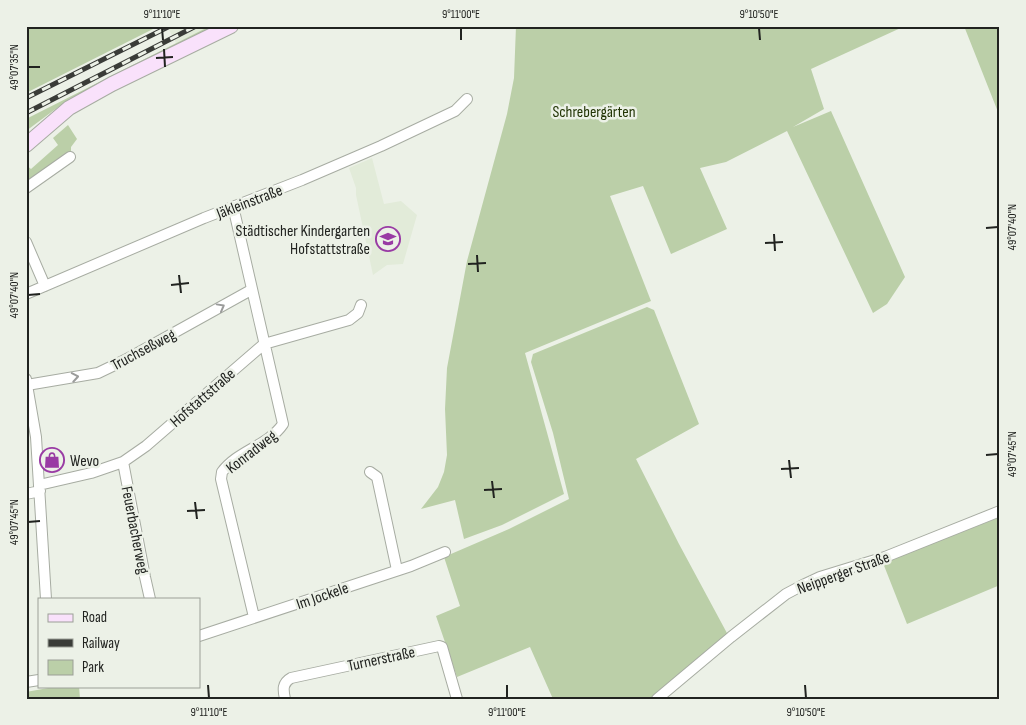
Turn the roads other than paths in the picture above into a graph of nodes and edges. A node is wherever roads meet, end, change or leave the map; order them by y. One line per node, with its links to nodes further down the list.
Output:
1 (231, 26): 3 (main road)
2 (467, 99): 6 (street, Jäkleinstraße)
3 (26, 145)
4 (70, 158): 5 (street)
5 (26, 188)
6 (233, 206): 8 (street, Jäkleinstraße); 9 (street)
7 (26, 242): 8 (street)
8 (45, 286): 10 (street, Jäkleinstraße)
9 (251, 290): 12 (street); 13 (street, Truchseßweg, one-way to 9)
10 (26, 294)
11 (361, 305): 12 (street, Hofstattstraße)
12 (264, 344): 14 (street, Hofstattstraße); 23 (street, Konradweg)
13 (27, 382): 16 (street)
14 (123, 462): 16 (street, Hofstattstraße); 22 (street, Feuerbacherweg)
15 (370, 472): 20 (street)
16 (40, 488): 17 (street, Hofstattstraße); 21 (street)
17 (26, 494)
18 (1000, 511): 27 (street, Neipperger Straße)
19 (445, 552): 20 (street, Im Jockele)
20 (397, 570): 23 (street, Im Jockele)
21 (46, 598)
22 (150, 598)
23 (254, 617): 24 (street, Im Jockele)
24 (200, 636)
25 (285, 699): 26 (street, Turnerstraße)
26 (457, 699)
27 (657, 699)

